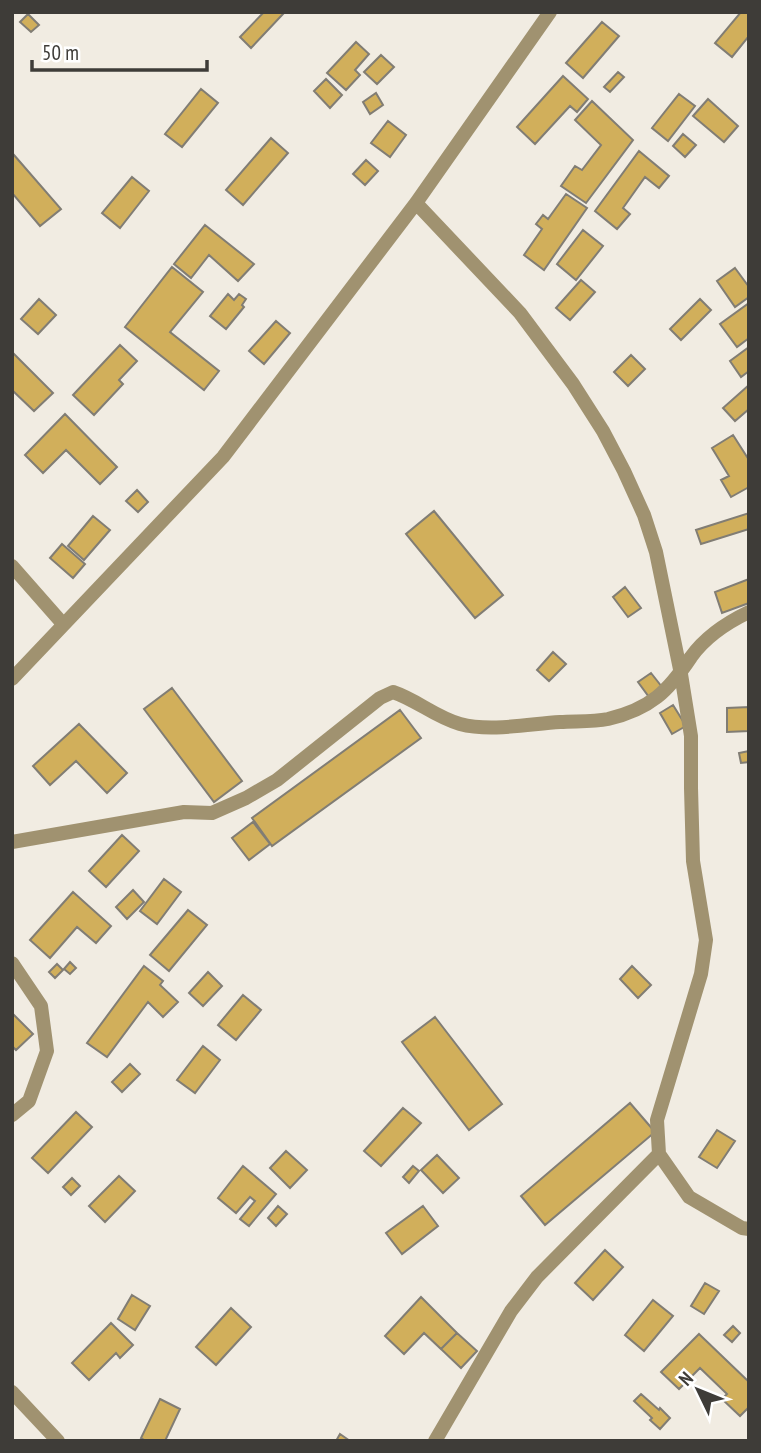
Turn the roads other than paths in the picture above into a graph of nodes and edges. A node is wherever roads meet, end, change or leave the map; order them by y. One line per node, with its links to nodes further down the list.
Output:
1 (550, 12): 2 (street)
2 (416, 203): 5 (street); 6 (street)
3 (12, 566): 5 (street)
4 (749, 612): 6 (street)
5 (64, 624): 7 (street)
6 (681, 674): 8 (street); 11 (street)
7 (12, 679)
8 (12, 842)
9 (12, 963): 10 (street)
10 (12, 1115)
11 (659, 1154): 12 (street); 15 (street)
12 (749, 1229)
13 (12, 1392): 14 (street)
14 (58, 1441)
15 (435, 1441)

